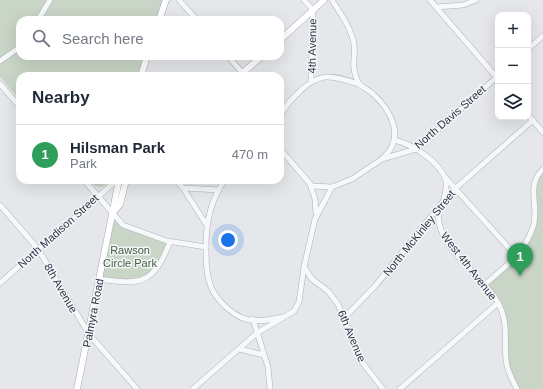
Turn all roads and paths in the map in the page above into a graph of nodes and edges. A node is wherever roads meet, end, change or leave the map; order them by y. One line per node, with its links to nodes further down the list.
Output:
1 (50, 0): 11 (street)
2 (166, 0): 12 (main road)
3 (179, 0): 13 (street)
4 (304, 0): 10 (street)
5 (324, 0): 10 (main road)
6 (332, 0): 29 (street)
7 (430, 0): 9 (street)
8 (476, 0): 9 (street)
9 (436, 7): 25 (street)
10 (313, 10): 14 (main road); 27 (street, 4th Avenue)
11 (40, 16)
12 (160, 16)
13 (193, 16)
14 (284, 36)
15 (543, 36): 16 (street)
16 (529, 48)
17 (16, 50): 21 (street)
18 (146, 60): 22 (main road)
19 (231, 60): 23 (street)
20 (258, 60): 24 (main road)
21 (0, 61)
22 (142, 72)
23 (240, 72)
24 (245, 72)
25 (495, 75)
26 (495, 79): 35 (street, North Davis Street)
27 (311, 81): 29 (street); 31 (street)
28 (0, 84): 30 (street)
29 (358, 84): 34 (street)
30 (16, 102)
31 (284, 107)
32 (533, 120): 33 (street); 49 (street, North McKinley Street)
33 (543, 132)
34 (394, 140): 35 (street); 37 (street)
35 (416, 149): 37 (street, North Davis Street); 39 (street)
36 (284, 152): 46 (street)
37 (382, 159): 47 (street, North Davis Street)
38 (543, 169): 61 (street)
39 (444, 176): 49 (street); 52 (street)
40 (88, 184): 51 (street)
41 (113, 184): 51 (street, North Madison Street)
42 (117, 184): 55 (main road, Palmyra Road)
43 (125, 184): 55 (main road, Palmyra Road)
44 (180, 184): 48 (street)
45 (223, 184): 50 (street)
46 (310, 184): 47 (street); 56 (street)
47 (332, 187): 56 (street)
48 (183, 188): 50 (street); 57 (street)
49 (456, 188): 52 (street, North McKinley Street); 61 (street)
50 (219, 190): 57 (street)
51 (98, 196): 55 (street); 60 (street, North Madison Street)
52 (444, 200): 54 (street, North McKinley Street)
53 (0, 205): 60 (street, 8th Avenue)
54 (440, 205): 65 (street, West 4th Avenue); 68 (street, North McKinley Street)
55 (113, 213): 58 (street); 63 (main road, Palmyra Road)
56 (315, 219): 62 (street)
57 (206, 224): 59 (street)
58 (170, 242): 59 (street); 63 (street)
59 (206, 247): 69 (street)
60 (38, 249): 64 (street, North Madison Street); 71 (street, 8th Avenue)
61 (516, 256): 65 (street)
62 (304, 267): 67 (street); 68 (street, 6th Avenue)
63 (99, 279): 71 (main road, Palmyra Road)
64 (0, 283)
65 (484, 285): 66 (street, West 4th Avenue)
66 (498, 303): 79 (street); 80 (street, West 4th Avenue)
67 (288, 316): 69 (street); 70 (street)
68 (344, 318): 78 (street, 6th Avenue)
69 (253, 319): 70 (street)
70 (257, 333): 72 (street); 73 (street)
71 (89, 334): 74 (main road, Palmyra Road); 75 (street, 8th Avenue)
72 (239, 348): 73 (street); 76 (street)
73 (264, 354): 77 (street)
74 (77, 389)
75 (137, 389)
76 (193, 389)
77 (270, 389)
78 (383, 389)
79 (400, 389)
80 (517, 389)

